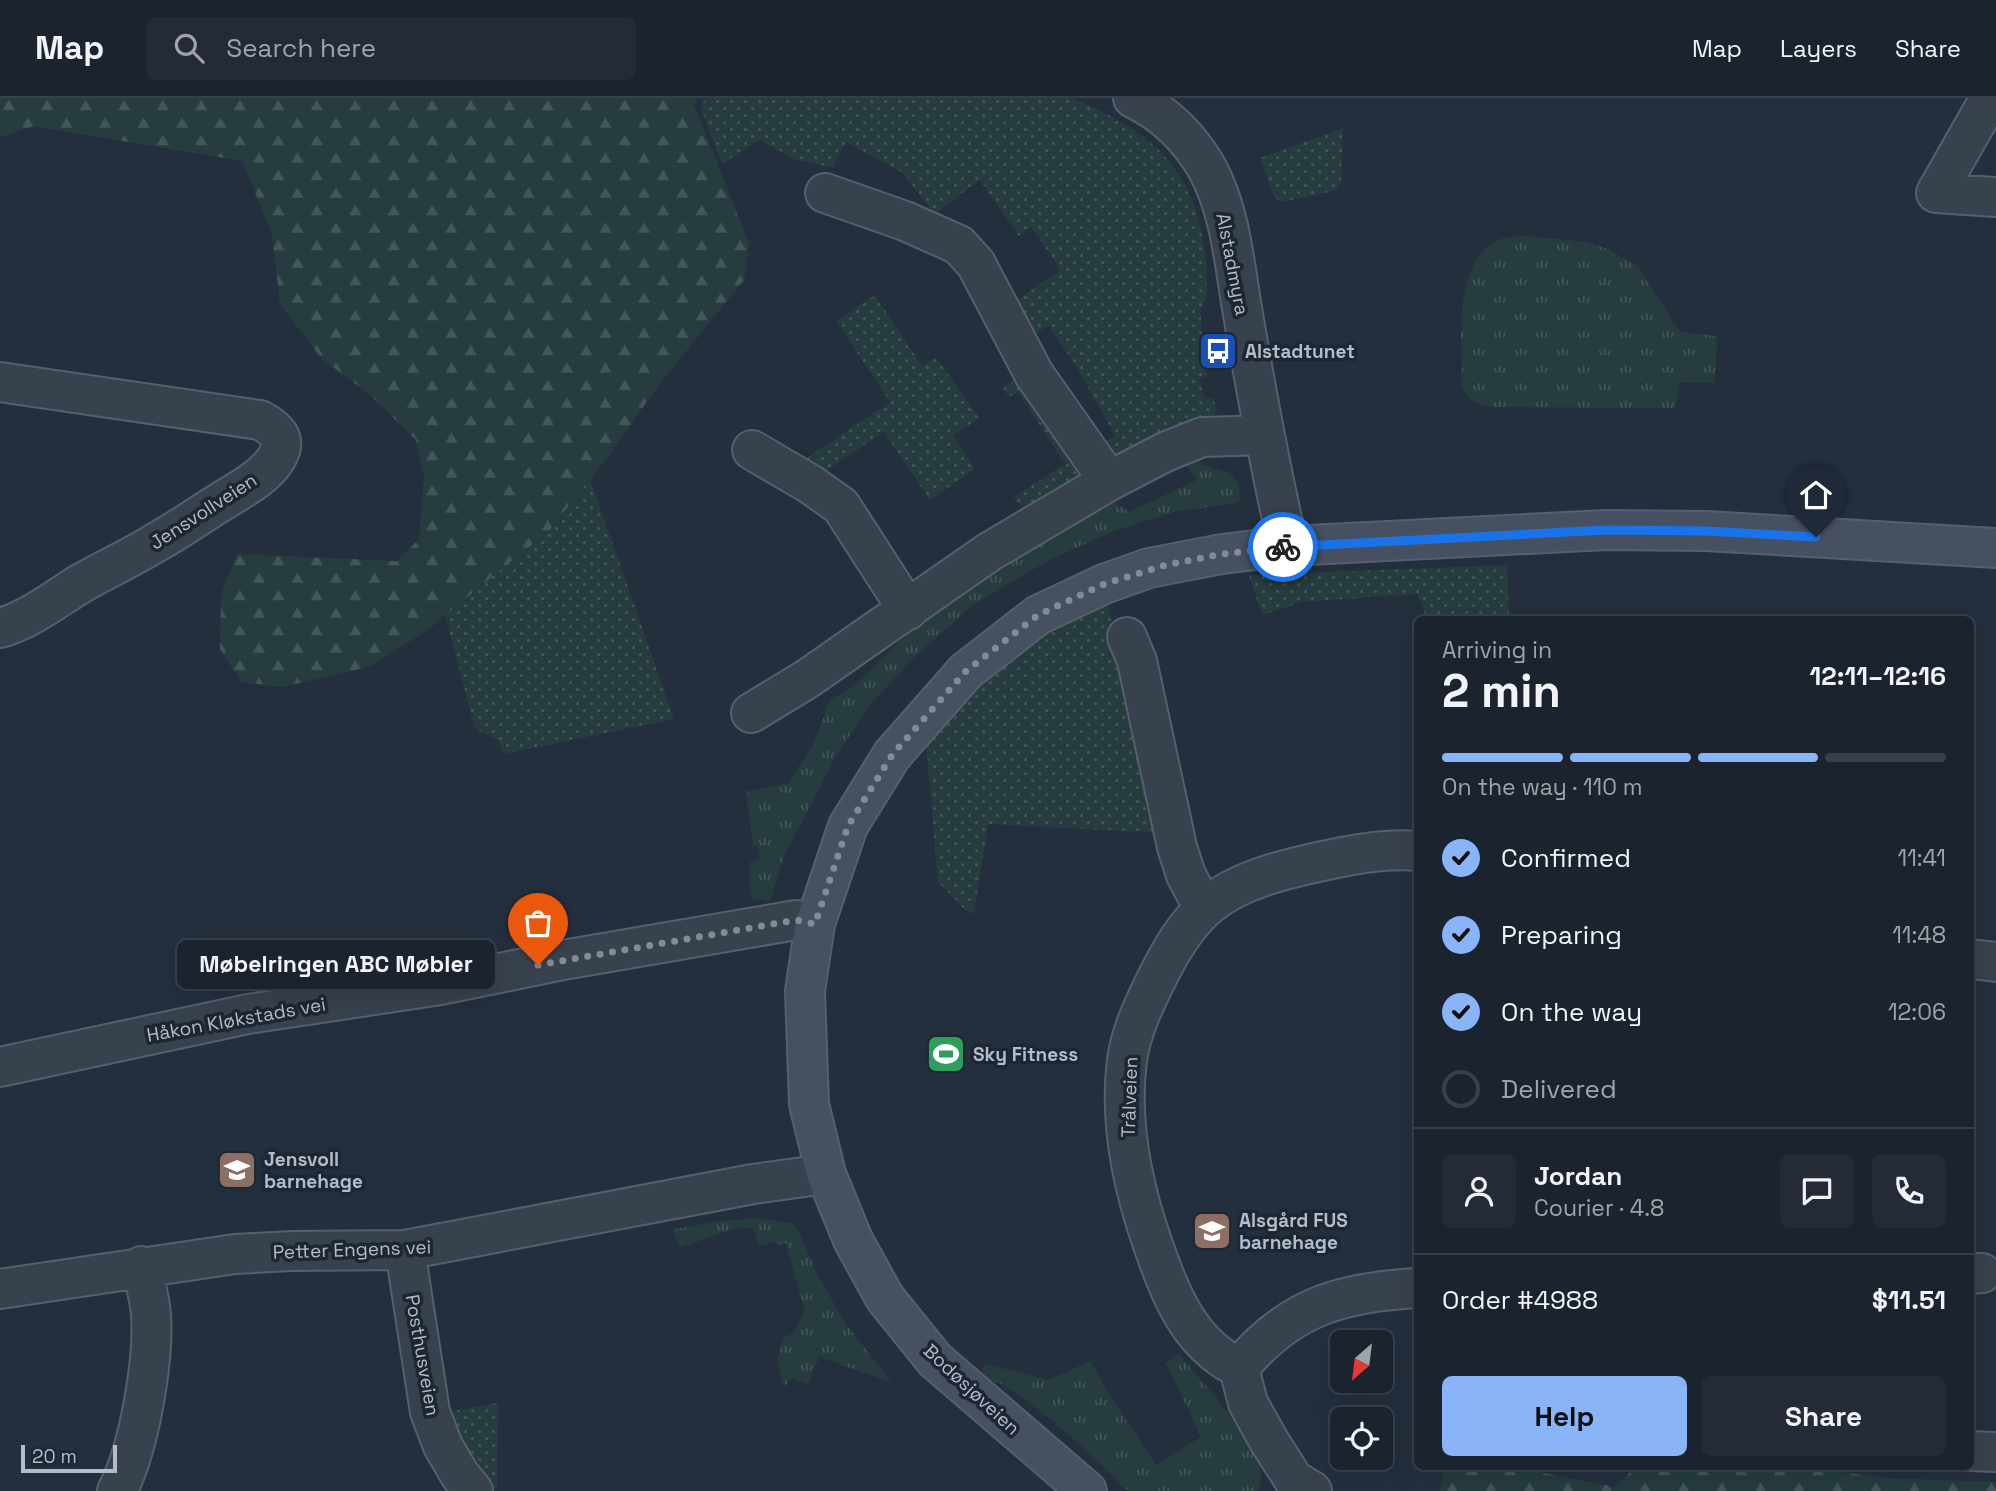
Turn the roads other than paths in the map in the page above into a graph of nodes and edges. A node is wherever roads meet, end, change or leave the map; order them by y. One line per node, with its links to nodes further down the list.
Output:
1 (1133, 98): 6 (street, Alstadmyra)
2 (1990, 98): 4 (street)
3 (825, 193): 8 (street)
4 (1996, 198)
5 (0, 382): 12 (street, Jensvollveien)
6 (1264, 435): 8 (street); 9 (street, Alstadmyra)
7 (751, 450): 11 (street)
8 (1109, 481): 11 (street)
9 (1288, 546): 10 (street, Bodøsjøveien); 17 (street, Bodøsjøveien)
10 (1996, 548)
11 (908, 610): 14 (street)
12 (0, 628)
13 (1127, 637): 16 (street)
14 (751, 713)
15 (1414, 852): 16 (street, Trålveien)
16 (1204, 909): 26 (street, Trålveien)
17 (815, 924): 20 (street, Håkon Kløkstads vei); 21 (street, Bodøsjøveien)
18 (1974, 959): 19 (street)
19 (1996, 962)
20 (0, 1067)
21 (826, 1174): 22 (street, Petter Engens vei); 32 (street, Bodøsjøveien)
22 (405, 1250): 23 (street, Petter Engens vei); 31 (street, Posthusveien)
23 (141, 1266): 25 (street, Petter Engens vei); 30 (street)
24 (1414, 1288): 26 (street)
25 (0, 1289)
26 (1239, 1368): 29 (street)
27 (1974, 1451): 28 (street)
28 (1996, 1452)
29 (1297, 1487)
30 (117, 1491)
31 (473, 1491)
32 (1087, 1491)

